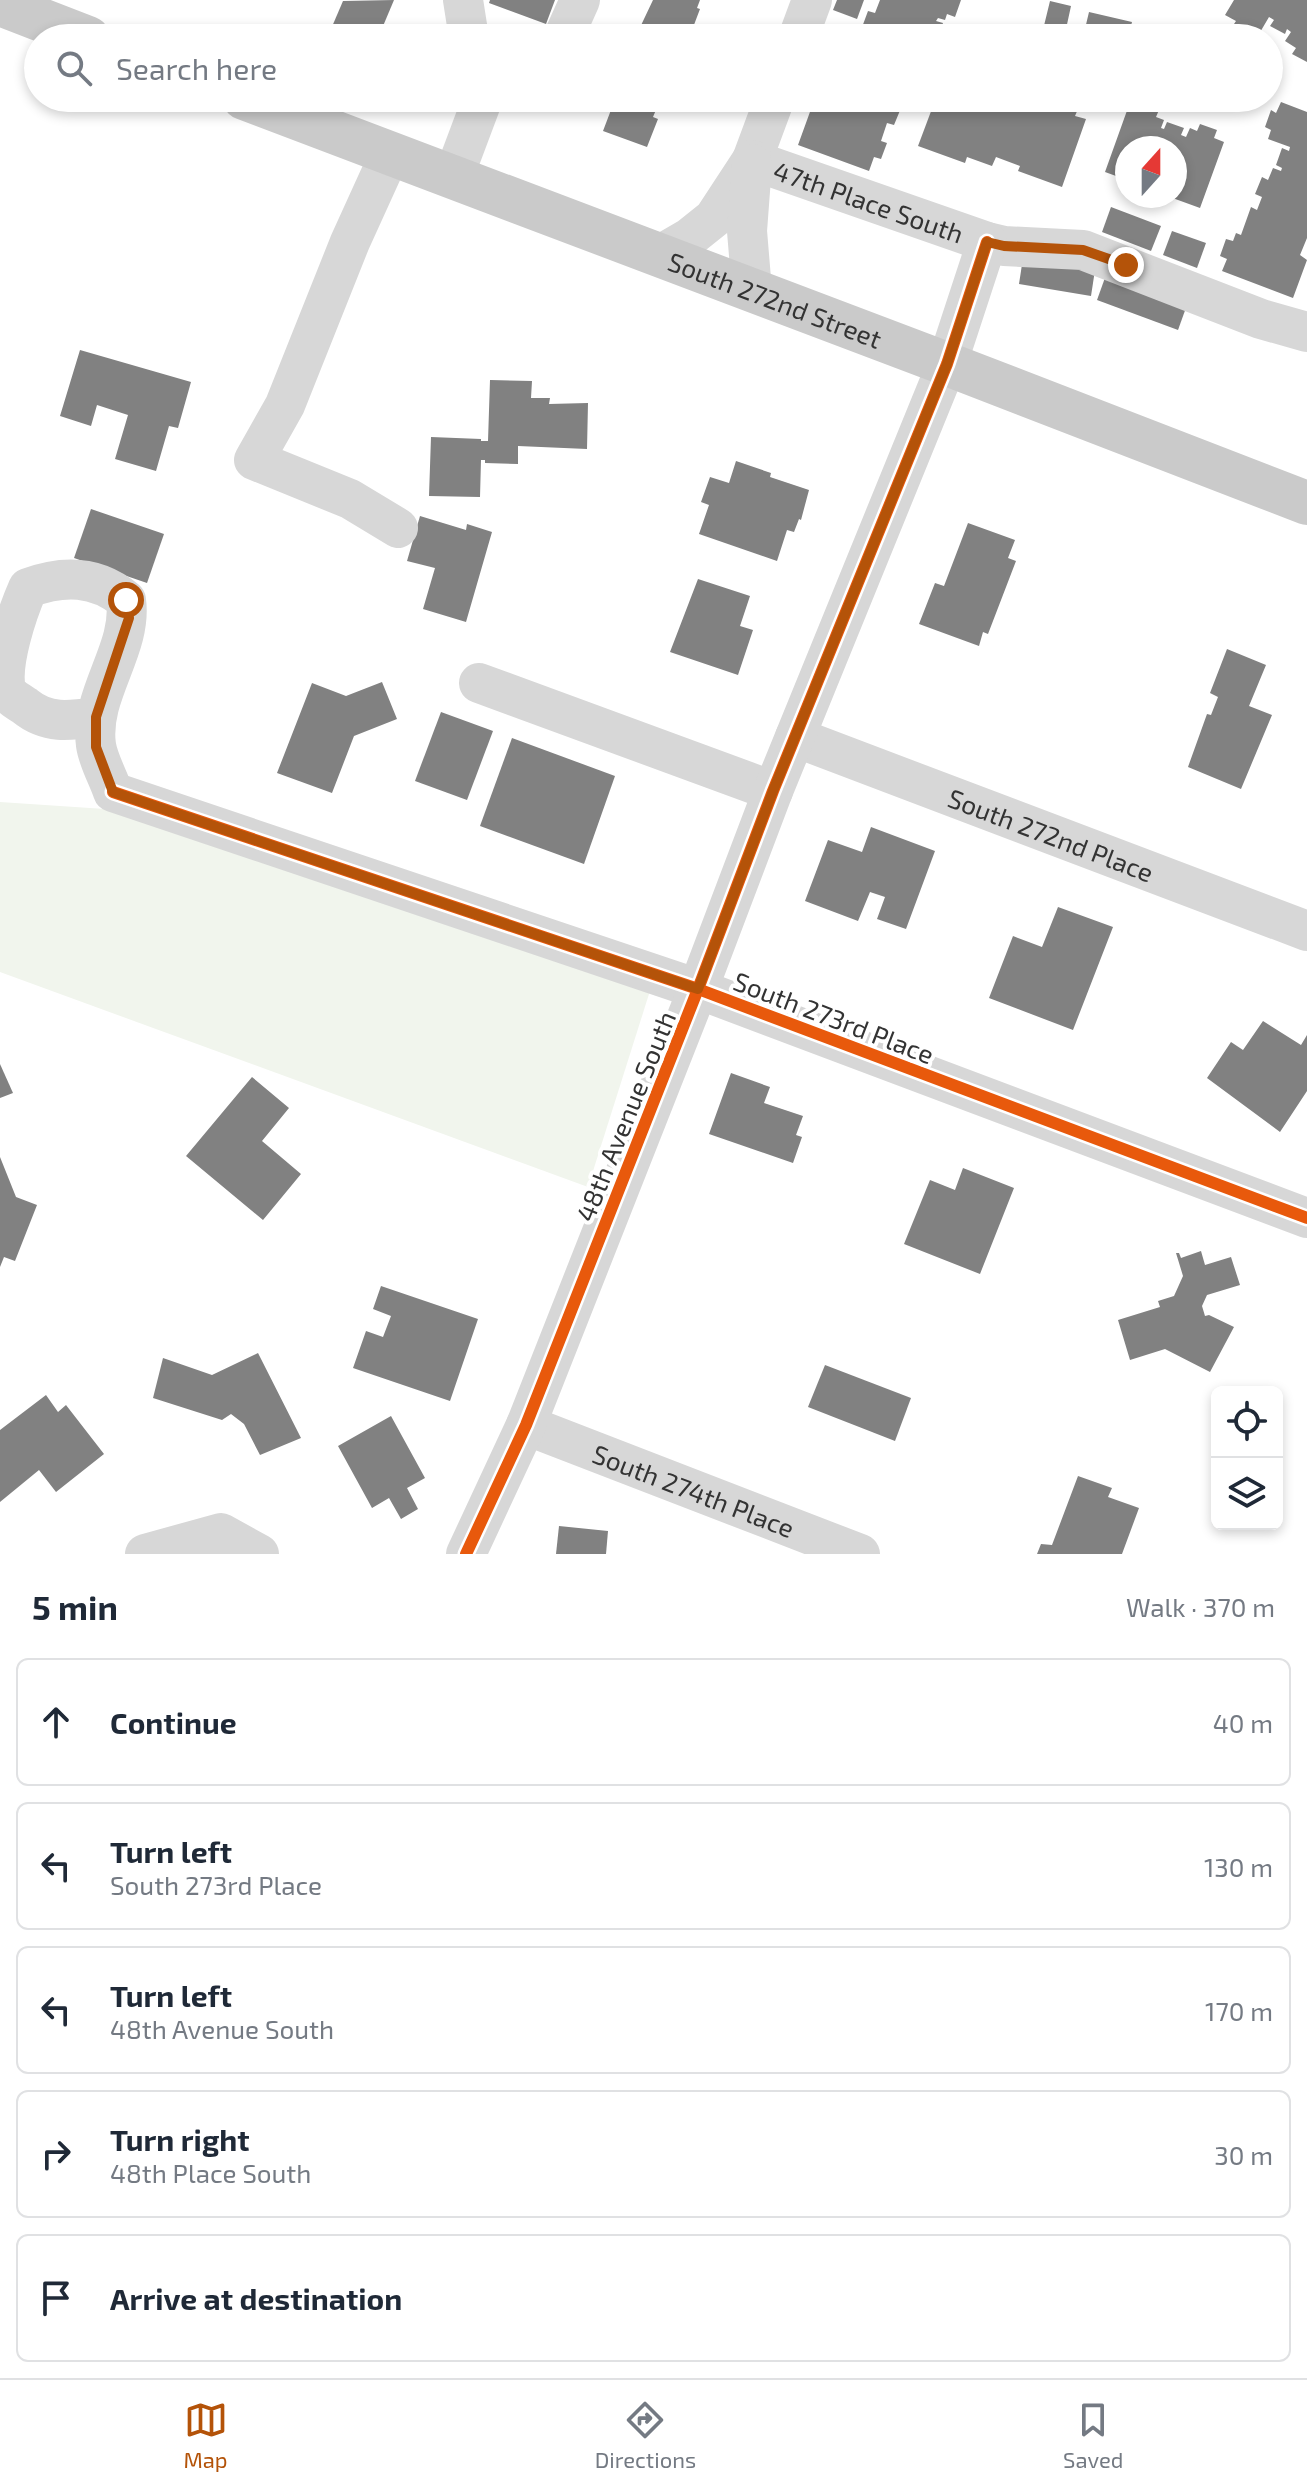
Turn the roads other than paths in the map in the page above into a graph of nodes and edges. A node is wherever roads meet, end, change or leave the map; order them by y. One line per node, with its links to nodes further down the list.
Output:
1 (463, 0): 6 (street)
2 (580, 0): 7 (street)
3 (812, 0): 8 (street)
4 (2, 3): 5 (main road)
5 (54, 24)
6 (467, 24)
7 (569, 24)
8 (803, 24)
9 (280, 112): 12 (main road, South 272nd Street)
10 (478, 112): 14 (street)
11 (770, 112): 13 (street, 47th Place South)
12 (390, 154): 14 (main road, South 272nd Street); 21 (street)
13 (752, 160): 15 (street, 47th Place South); 16 (street, 47th Place South); 17 (street, 47th Place South)
14 (453, 178): 16 (main road, South 272nd Street)
15 (987, 242): 18 (street, 47th Place South); 19 (street, 48th Avenue South)
16 (658, 256): 17 (main road, South 272nd Street)
17 (752, 291): 19 (main road, South 272nd Street)
18 (1307, 332)
19 (947, 364): 20 (main road, South 272nd Street); 24 (street, 48th Avenue South)
20 (1307, 503)
21 (398, 528)
22 (479, 683): 25 (street)
23 (96, 717): 27 (street, South 273rd Place)
24 (795, 737): 25 (street, 48th Avenue South); 26 (street, South 272nd Place)
25 (773, 791): 27 (street, 48th Avenue South)
26 (1307, 931)
27 (698, 989): 28 (street, South 273rd Place); 29 (street, 48th Avenue South)
28 (1307, 1218)
29 (526, 1425): 32 (street, 48th Avenue South); 33 (street, South 274th Place)
30 (145, 1554): 31 (street)
31 (259, 1554)
32 (466, 1554)
33 (860, 1554)

